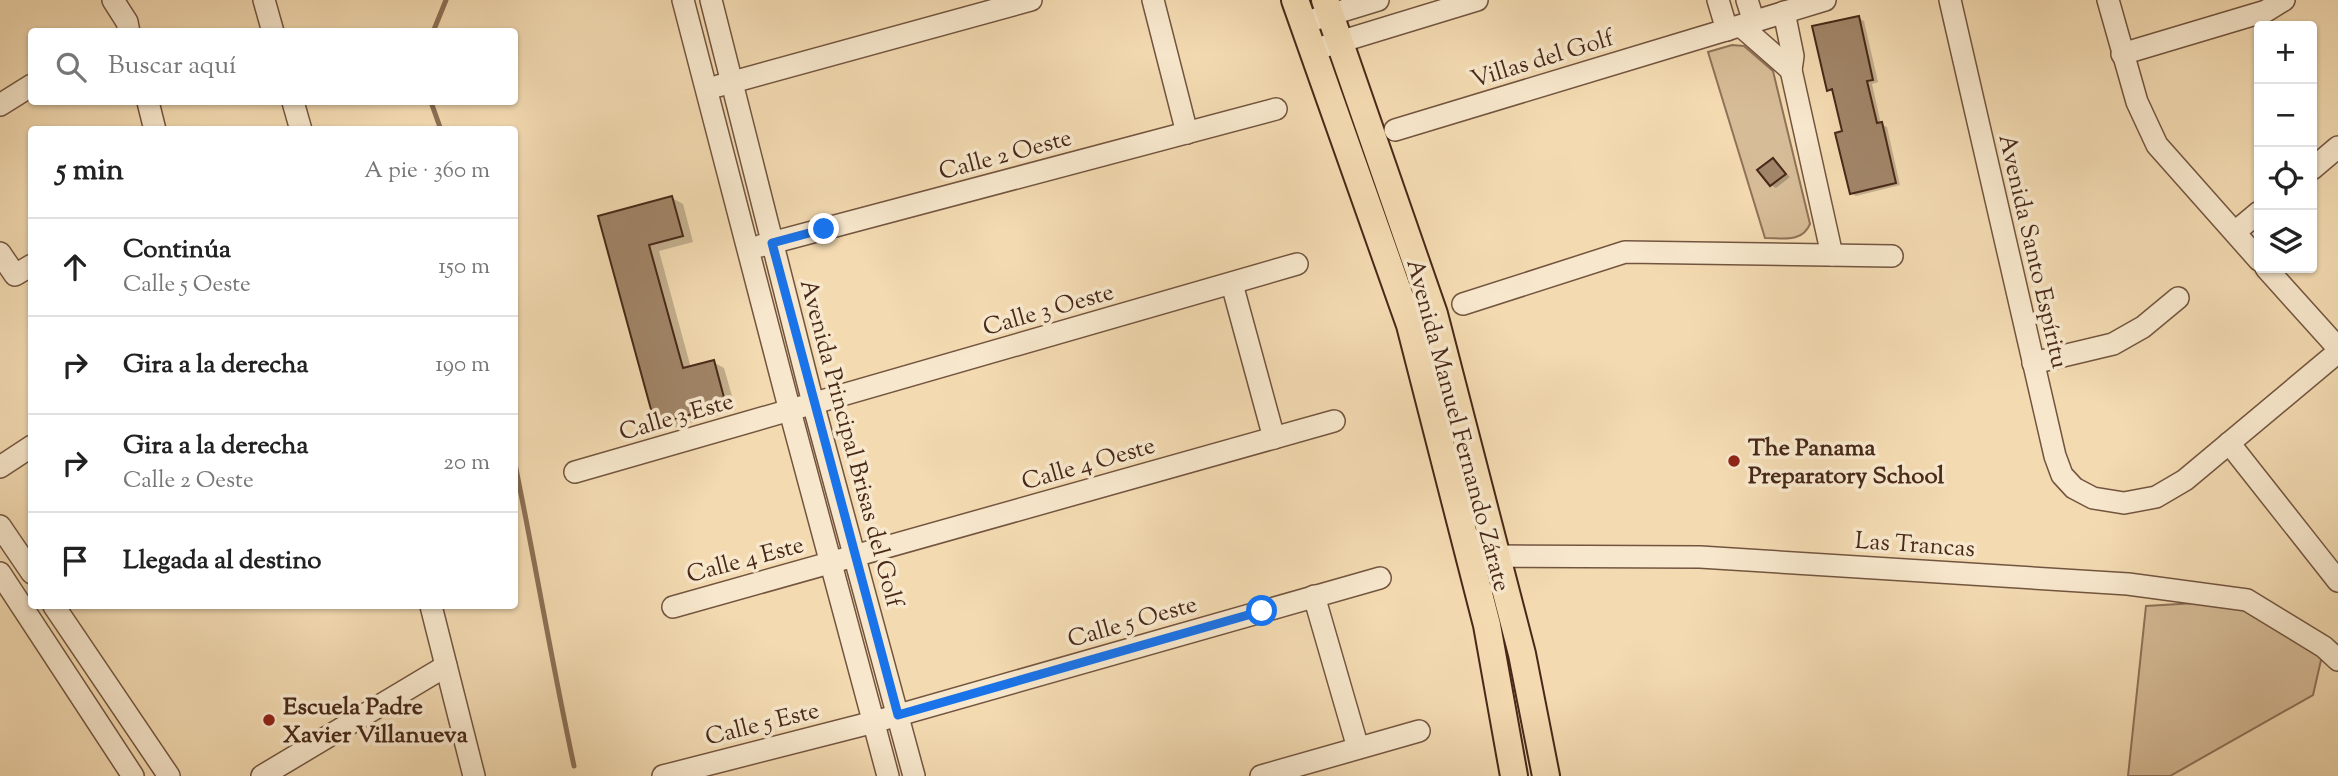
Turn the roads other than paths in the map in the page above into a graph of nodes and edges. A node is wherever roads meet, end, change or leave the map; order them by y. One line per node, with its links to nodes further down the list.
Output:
1 (113, 0): 19 (street)
2 (264, 0): 20 (street)
3 (683, 0): 27 (street, Avenida Principal Brisas del Golf)
4 (710, 0): 25 (street, Avenida Principal Brisas del Golf)
5 (1031, 0): 25 (street)
6 (1153, 0): 35 (street)
7 (1378, 0): 15 (street)
8 (1477, 0): 21 (street)
9 (1718, 0): 18 (street)
10 (1747, 0): 18 (street)
11 (1825, 0): 17 (street, Villas del Golf)
12 (1951, 0): 53 (street, Avenida Santo Espíritu)
13 (2108, 0): 23 (street)
14 (2284, 0): 23 (street)
15 (1327, 7): 16 (street); 21 (main road, Avenida Manuel Fernando Zárate)
16 (1300, 12): 22 (main road, Avenida Manuel Fernando Zárate)
17 (1784, 12): 18 (street, Villas del Golf); 24 (street)
18 (1741, 26): 24 (street); 34 (street, Villas del Golf)
19 (123, 28)
20 (272, 28)
21 (1340, 42): 22 (street); 64 (main road, Avenida Manuel Fernando Zárate)
22 (1313, 50): 64 (main road, Avenida Manuel Fernando Zárate)
23 (2122, 54): 39 (street)
24 (1791, 70): 44 (street)
25 (730, 83): 27 (street); 40 (street, Avenida Principal Brisas del Golf)
26 (28, 88): 28 (street)
27 (706, 90): 41 (street, Avenida Principal Brisas del Golf)
28 (0, 105)
29 (149, 105): 32 (street)
30 (294, 105): 33 (street)
31 (1276, 109): 35 (street, Calle 2 Oeste)
32 (154, 126)
33 (300, 126)
34 (1395, 130)
35 (1187, 133): 40 (street, Calle 2 Oeste)
36 (2338, 147): 37 (street)
37 (2317, 165)
38 (2254, 216): 39 (street)
39 (2235, 232): 43 (street)
40 (772, 243): 41 (street, Calle 2 Oeste); 54 (street, Avenida Principal Brisas del Golf)
41 (747, 249): 55 (street, Avenida Principal Brisas del Golf)
42 (0, 253): 47 (street)
43 (2254, 254)
44 (1832, 255): 45 (street); 51 (street)
45 (1892, 256)
46 (1297, 264): 49 (street, Calle 3 Oeste)
47 (23, 270)
48 (2270, 273): 52 (street)
49 (1232, 284): 54 (street, Calle 3 Oeste); 57 (street)
50 (2178, 298): 53 (street)
51 (1463, 304)
52 (2338, 350): 58 (street)
53 (2032, 363): 58 (street, Avenida Santo Espíritu)
54 (813, 403): 55 (street, Calle 3 Oeste); 63 (street, Avenida Principal Brisas del Golf)
55 (790, 411): 61 (street, Calle 3 Este); 65 (street, Avenida Principal Brisas del Golf)
56 (1335, 421): 57 (street, Calle 4 Oeste)
57 (1275, 438): 63 (street, Calle 4 Oeste)
58 (2229, 443): 69 (street)
59 (28, 449): 60 (street)
60 (0, 467)
61 (575, 472)
62 (0, 526): 66 (street)
63 (855, 555): 65 (street, Calle 4 Oeste); 76 (street, Avenida Principal Brisas del Golf)
64 (1483, 559): 74 (street, Las Trancas); 88 (main road, Avenida Manuel Fernando Zárate); 89 (main road, Avenida Manuel Fernando Zárate)
65 (830, 563): 71 (street, Calle 4 Este); 77 (street, Avenida Principal Brisas del Golf)
66 (28, 567)
67 (0, 573): 80 (street)
68 (1380, 578): 70 (street, Calle 5 Oeste)
69 (2338, 581)
70 (1314, 596): 76 (street, Calle 5 Oeste); 79 (street)
71 (673, 607)
72 (56, 609): 81 (street)
73 (432, 609): 75 (street)
74 (2338, 660)
75 (446, 666): 82 (street); 83 (street)
76 (898, 715): 77 (street, Calle 5 Oeste); 86 (street, Avenida Principal Brisas del Golf)
77 (874, 722): 84 (street, Calle 5 Este); 85 (street, Avenida Principal Brisas del Golf)
78 (1419, 731): 79 (street)
79 (1358, 748): 87 (street)
80 (133, 776)
81 (169, 776)
82 (262, 776)
83 (474, 776)
84 (663, 776)
85 (888, 776)
86 (914, 776)
87 (1261, 776)
88 (1514, 776)
89 (1546, 776)

